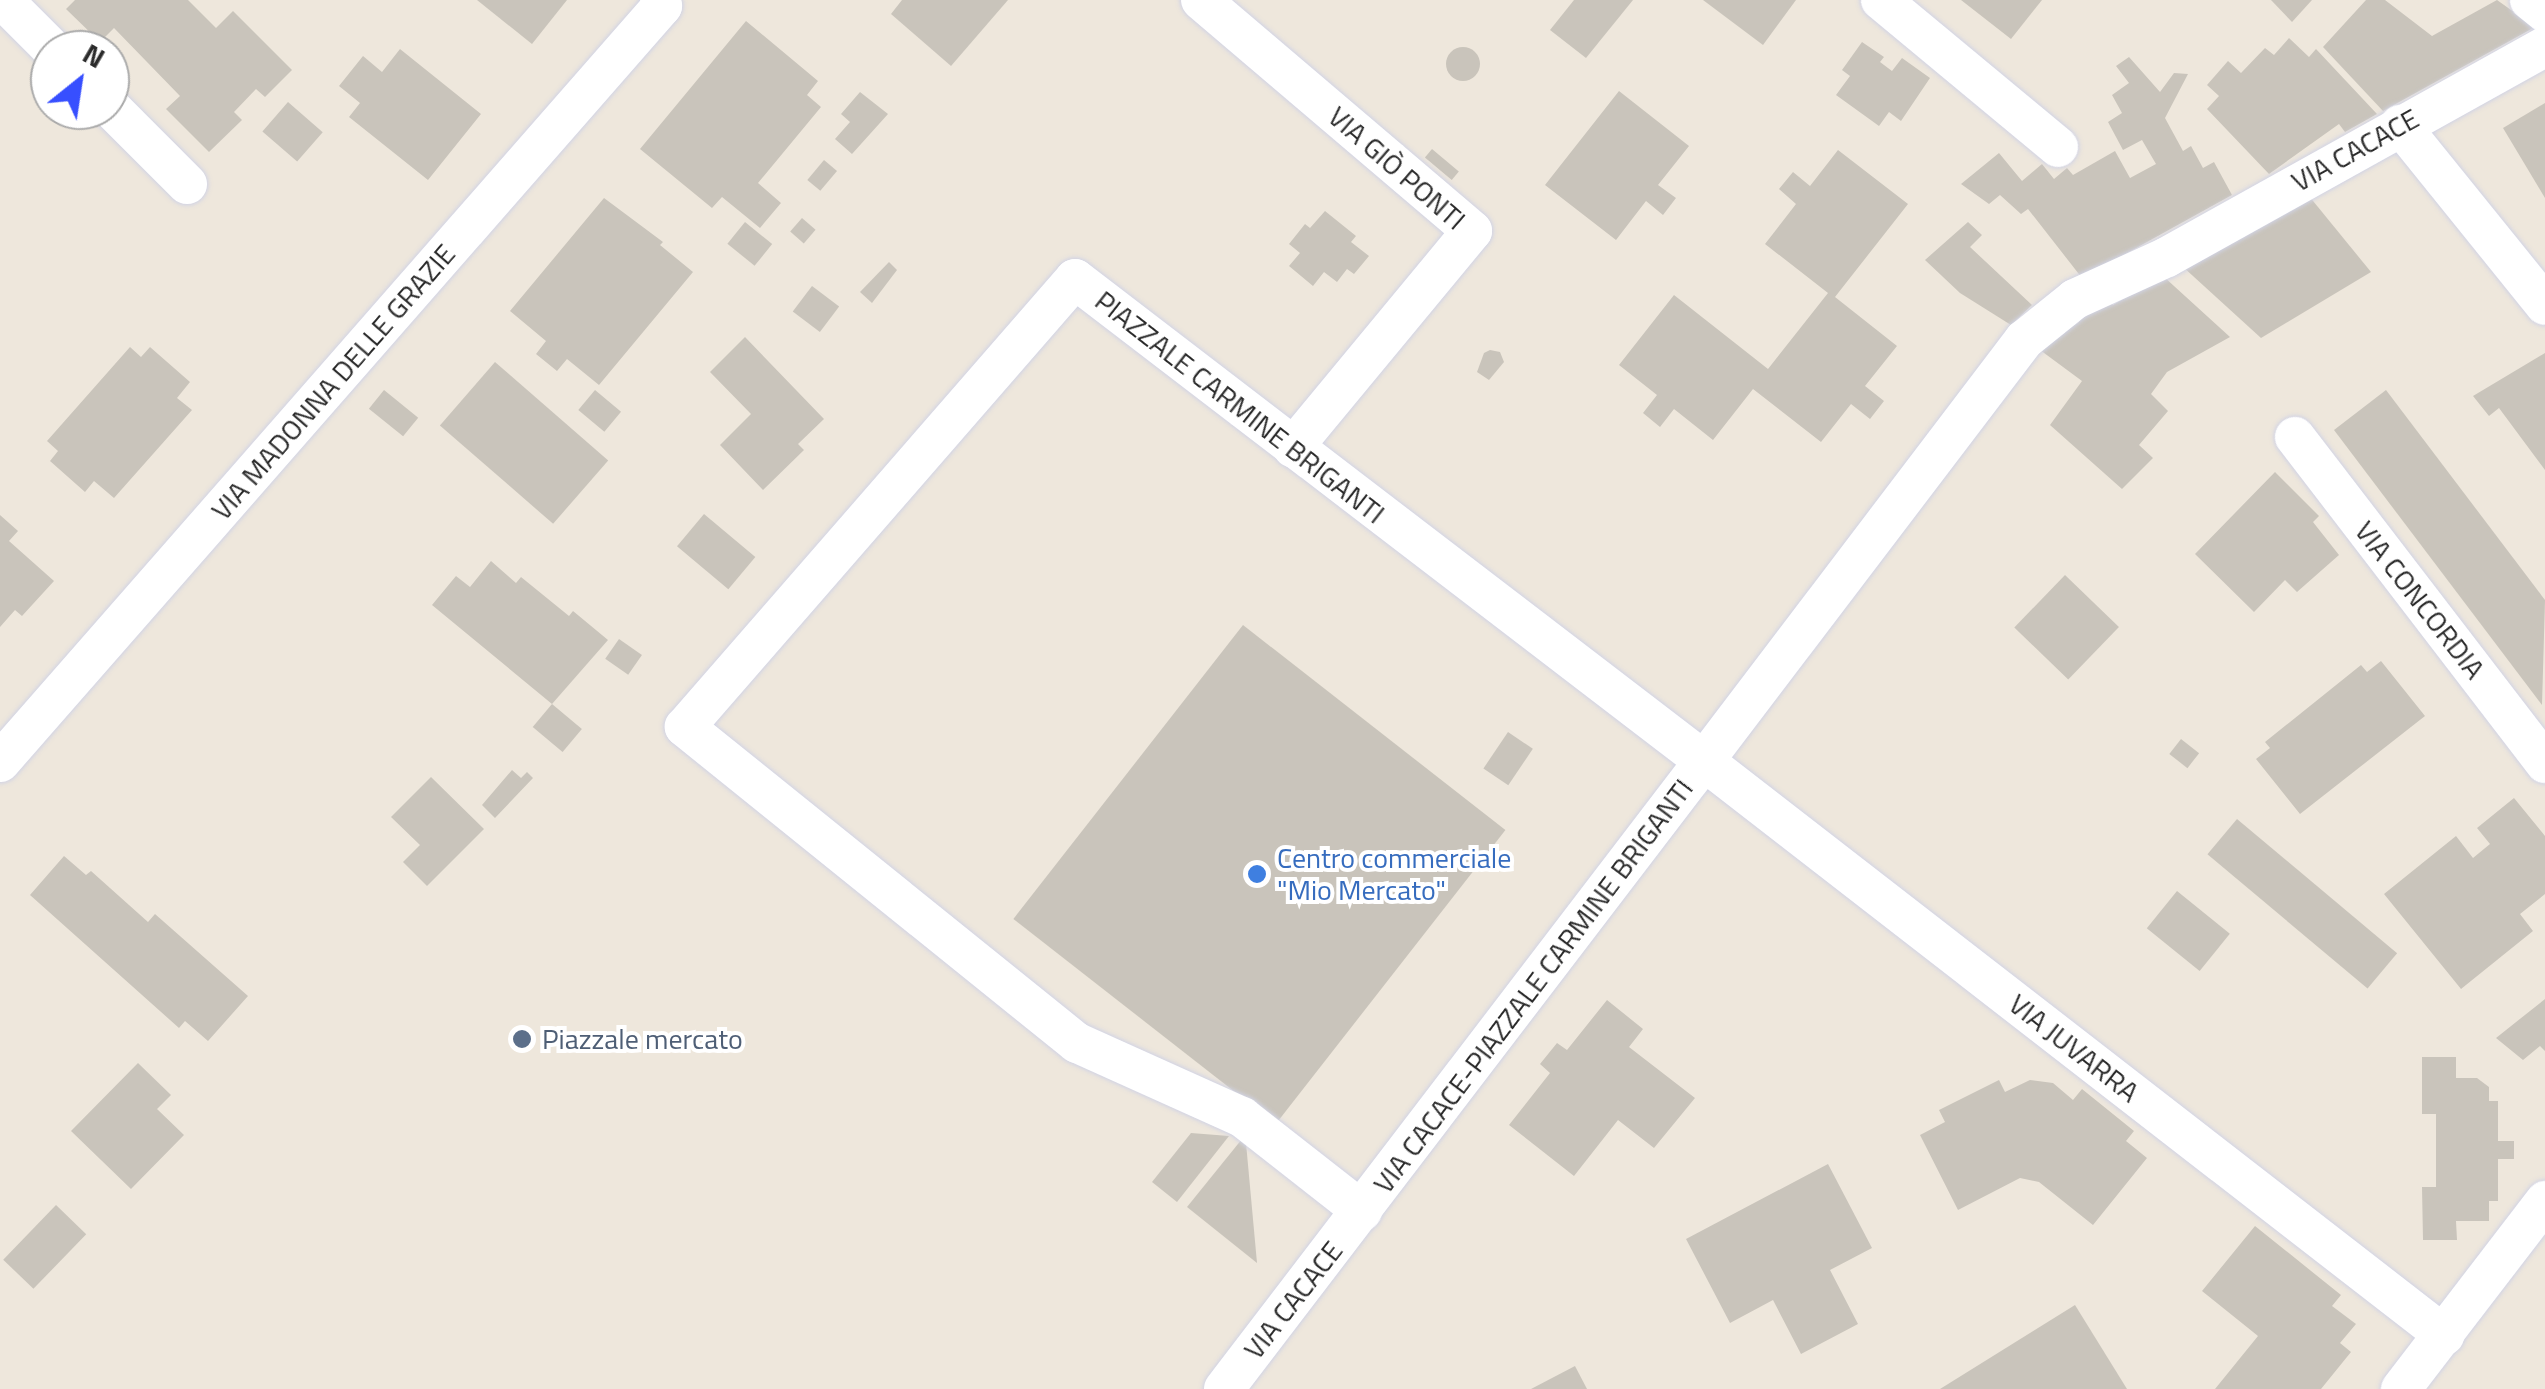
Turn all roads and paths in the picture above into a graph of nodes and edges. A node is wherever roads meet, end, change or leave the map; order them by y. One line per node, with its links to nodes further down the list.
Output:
1 (3, 0): 7 (street)
2 (660, 0): 17 (street, VIA MADONNA DELLE GRAZIE)
3 (1201, 0): 15 (street, VIA GIÒ PONTI)
4 (1881, 0): 11 (street)
5 (2530, 0): 6 (street)
6 (2545, 12)
7 (33, 30)
8 (2545, 47): 9 (street, VIA CACACE)
9 (2400, 124): 13 (street); 16 (street, VIA CACACE)
10 (130, 127): 12 (street)
11 (2058, 147)
12 (186, 184)
13 (2545, 304)
14 (2295, 437): 18 (street, VIA CONCORDIA)
15 (1293, 448): 16 (street, PIAZZALE CARMINE BRIGANTI); 20 (street, PIAZZALE CARMINE BRIGANTI)
16 (1704, 761): 20 (street, VIA CACACE-PIAZZALE CARMINE BRIGANTI); 21 (street, VIA JUVARRA)
17 (0, 762)
18 (2545, 763)
19 (2545, 1201): 21 (street)
20 (1362, 1211): 22 (street, VIA CACACE)
21 (2444, 1335): 23 (street)
22 (1229, 1387)
23 (2401, 1389)

